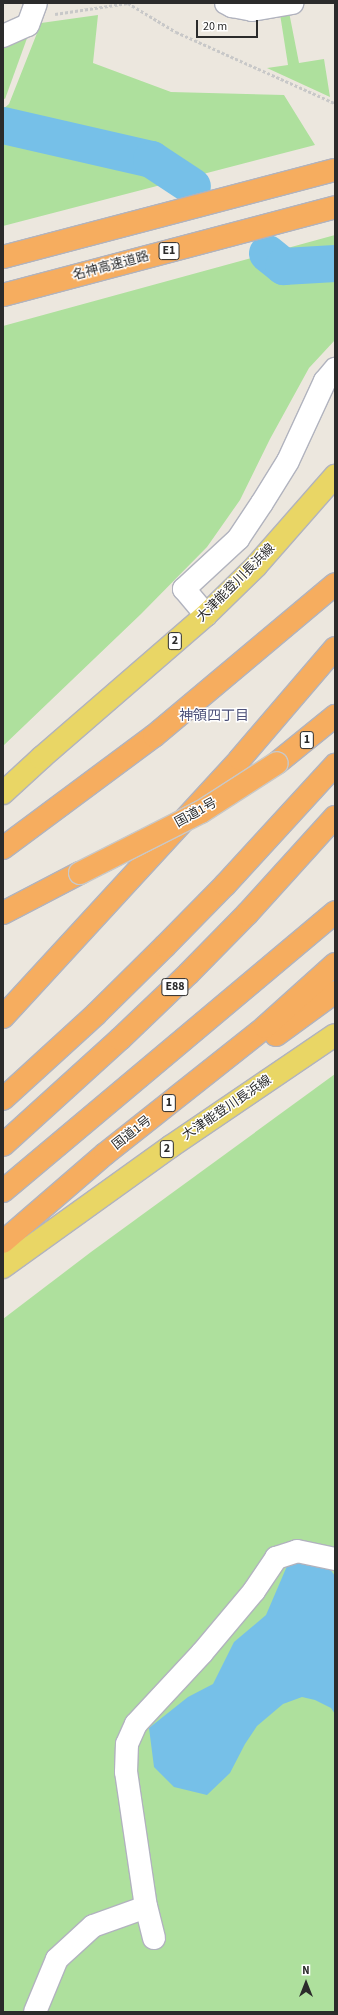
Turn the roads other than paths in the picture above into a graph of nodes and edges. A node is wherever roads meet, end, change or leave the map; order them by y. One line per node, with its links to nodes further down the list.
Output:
1 (226, 3): 2 (street)
2 (292, 3)
3 (34, 8): 4 (street)
4 (3, 36)
5 (335, 170): 7 (highway)
6 (335, 206): 8 (highway, 名神高速道路 / E1)
7 (3, 257)
8 (3, 295)
9 (335, 369): 12 (street)
10 (335, 476): 12 (main road, 大津能登川長浜線 / 2)
11 (335, 584): 18 (highway)
12 (206, 615): 16 (main road, 大津能登川長浜線 / 2)
13 (335, 648): 23 (highway)
14 (335, 716): 20 (highway, 国道1号 / 1, bridge)
15 (335, 765): 25 (highway, E88)
16 (3, 793)
17 (335, 817): 26 (highway, E88)
18 (3, 848)
19 (335, 912): 28 (highway)
20 (3, 913)
21 (335, 964): 27 (highway, 国道1号 / 1)
22 (335, 992): 27 (highway)
23 (3, 1017)
24 (335, 1036): 30 (main road, 大津能登川長浜線 / 2)
25 (3, 1099)
26 (3, 1145)
27 (105, 1154): 29 (highway, 国道1号 / 1)
28 (3, 1191)
29 (3, 1242)
30 (3, 1267)
31 (335, 1559): 32 (street)
32 (146, 1907): 33 (street); 34 (street)
33 (154, 1938)
34 (35, 2012)

